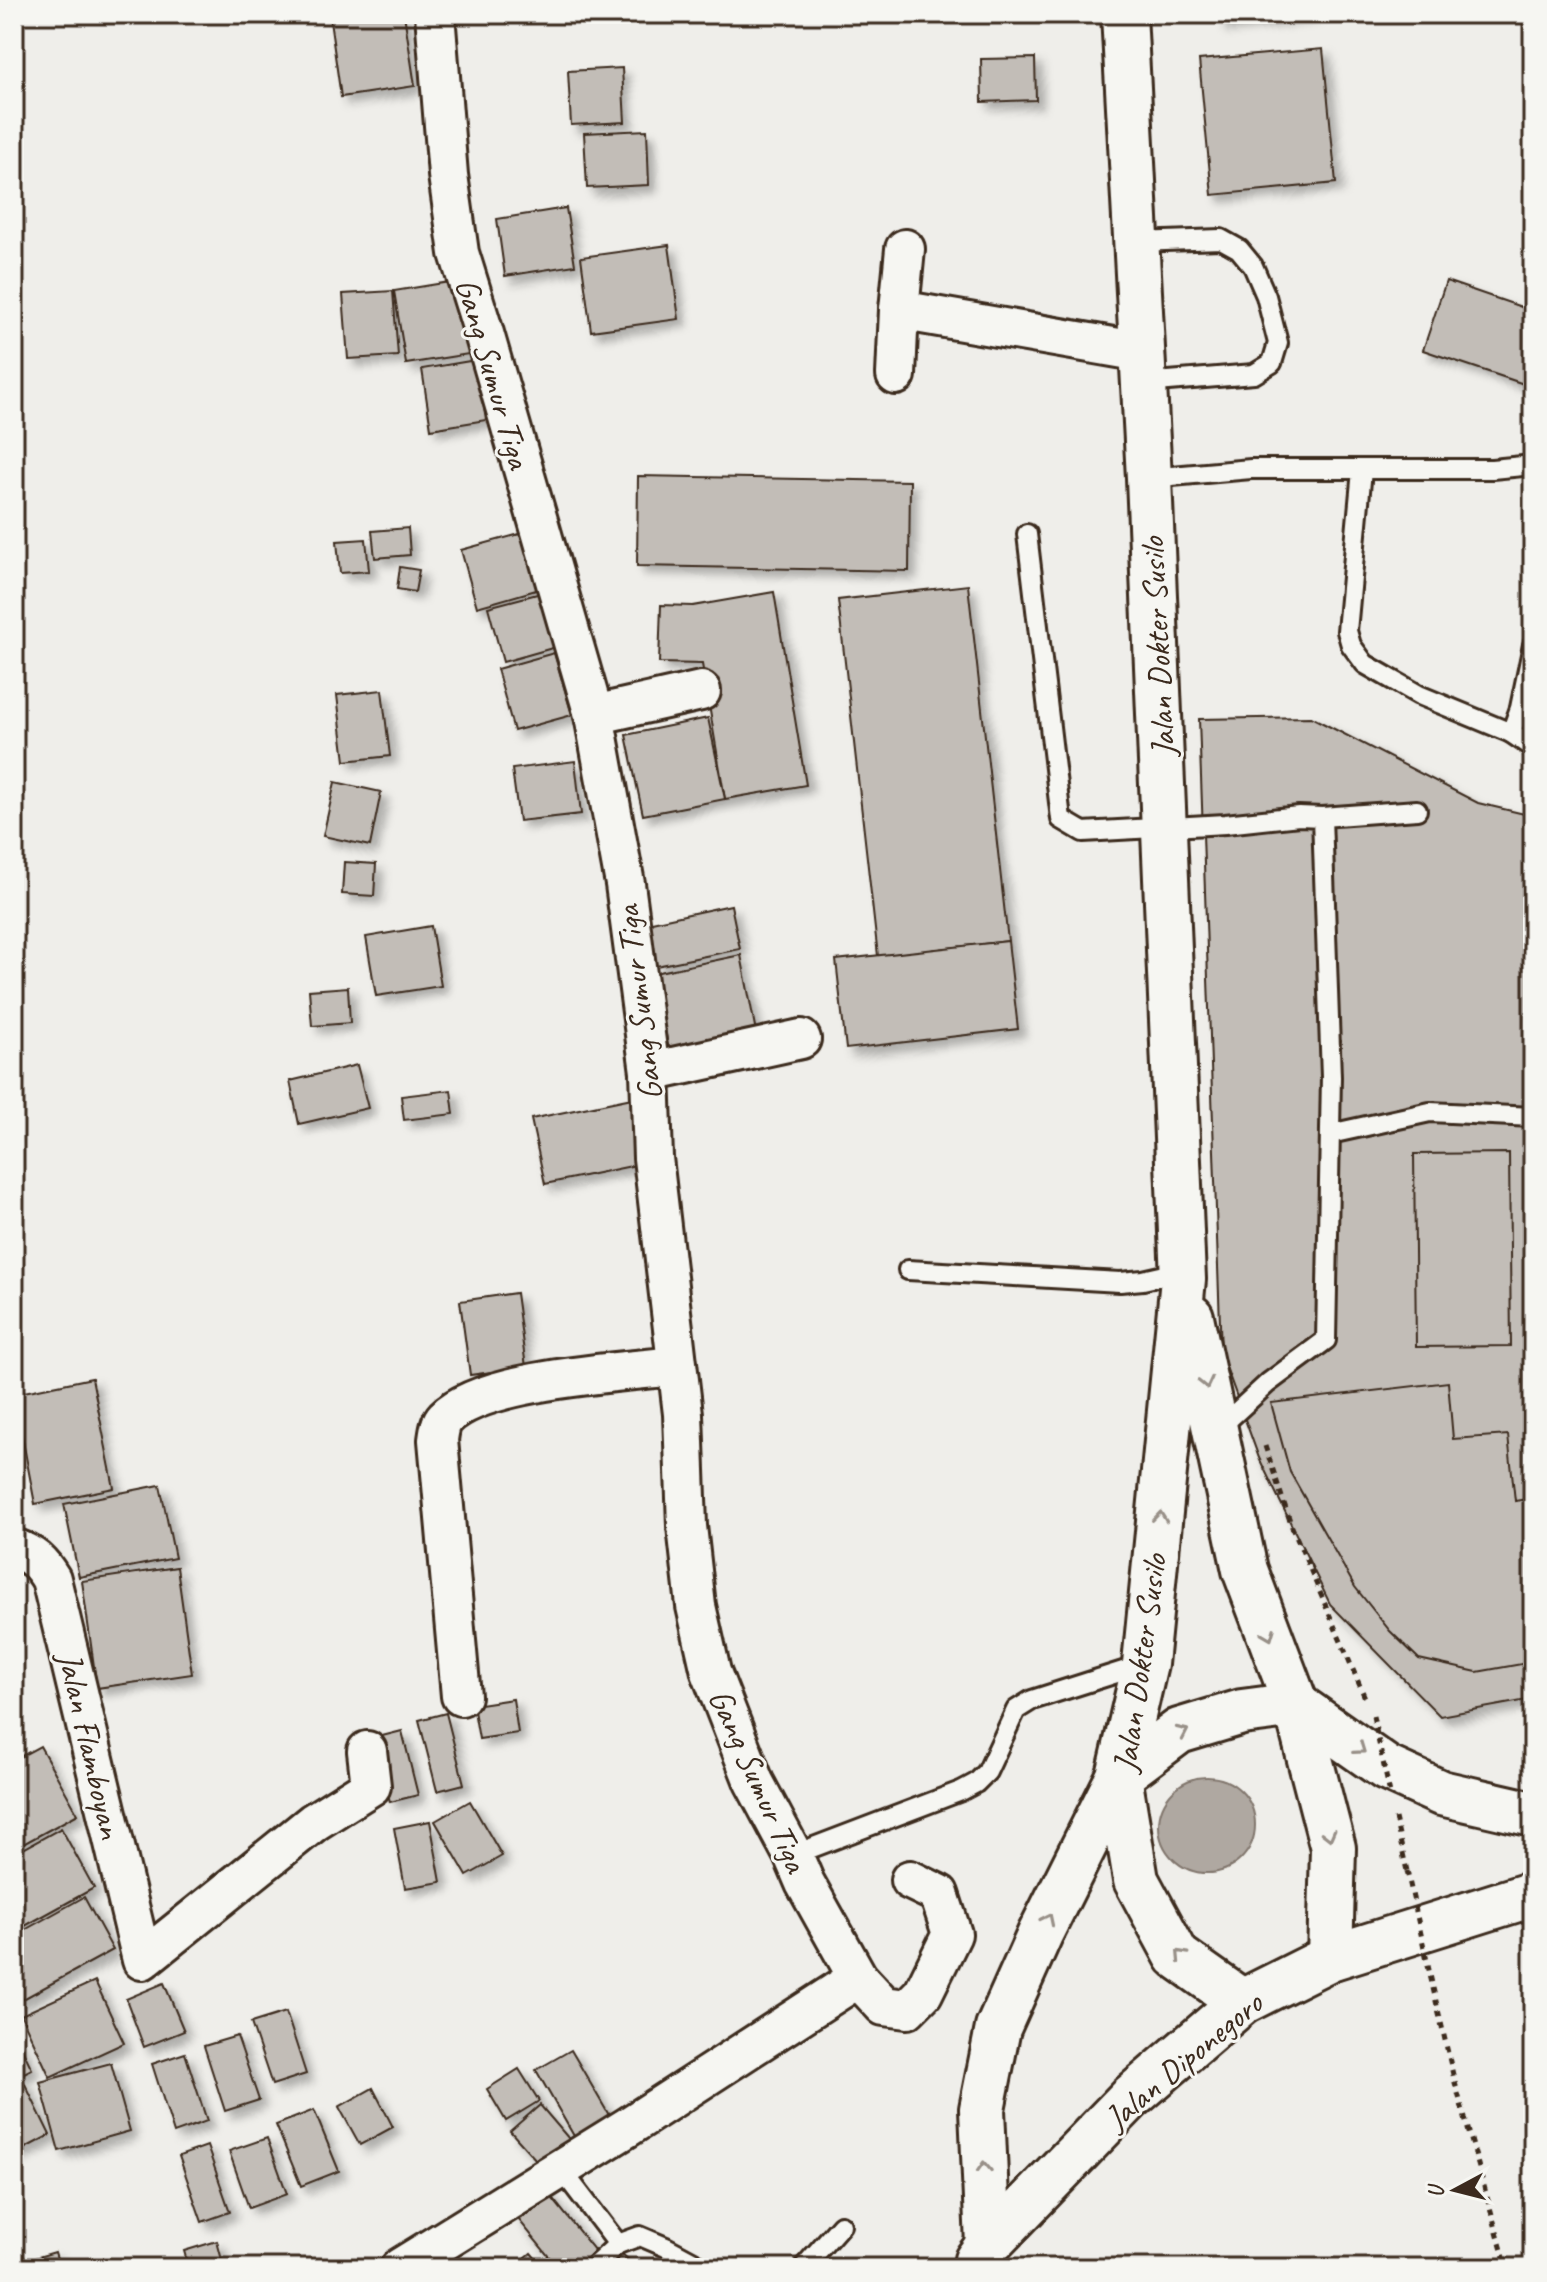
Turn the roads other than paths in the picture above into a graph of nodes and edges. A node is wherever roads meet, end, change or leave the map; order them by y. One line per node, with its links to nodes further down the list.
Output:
1 (435, 14): 14 (street, Gang Sumur Tiga)
2 (1124, 14): 3 (main road, Jalan Dokter Susilo)
3 (1136, 242): 6 (main road, Jalan Dokter Susilo); 6 (lane)
4 (905, 249): 5 (street)
5 (899, 310): 6 (street); 7 (street)
6 (1143, 367): 10 (main road, Jalan Dokter Susilo)
7 (896, 375)
8 (1533, 465): 9 (lane)
9 (1362, 470): 10 (lane); 15 (lane)
10 (1149, 478): 19 (main road, Jalan Dokter Susilo)
11 (1027, 534): 19 (lane)
12 (1533, 645): 15 (lane)
13 (701, 691): 14 (street)
14 (594, 715): 21 (street, Gang Sumur Tiga)
15 (1511, 733): 16 (lane)
16 (1533, 748)
17 (1417, 810): 18 (lane)
18 (1322, 817): 19 (lane); 23 (lane)
19 (1165, 826): 25 (main road, Jalan Dokter Susilo)
20 (801, 1039): 21 (street)
21 (650, 1072): 26 (street, Gang Sumur Tiga)
22 (1533, 1117): 23 (lane)
23 (1330, 1134): 27 (lane)
24 (908, 1270): 25 (lane)
25 (1183, 1275): 27 (main road, Jalan Dokter Susilo, one-way to 27); 29 (main road, Jalan Dokter Susilo, one-way to 25)
26 (677, 1366): 30 (street); 35 (street, Gang Sumur Tiga)
27 (1217, 1430): 31 (main road, Jalan Dokter Susilo, one-way to 31)
28 (14, 1548): 32 (street, Jalan Flamboyan)
29 (1145, 1664): 33 (main road, Jalan Dokter Susilo); 35 (lane)
30 (461, 1696)
31 (1296, 1705): 33 (main road, one-way to 31); 34 (main road, one-way to 34); 38 (main road, Jalan Dokter Susilo, one-way to 38)
32 (367, 1751)
33 (1119, 1776): 40 (main road, Jalan Dokter Susilo, one-way to 33); 44 (main road, one-way to 33)
34 (1533, 1814)
35 (793, 1855): 39 (street, Gang Sumur Tiga)
36 (910, 1880): 39 (street, Gang Sumur Tiga)
37 (1533, 1894): 38 (main road, Jalan Diponegoro)
38 (1330, 1958): 40 (main road, Jalan Diponegoro)
39 (858, 1978): 41 (street)
40 (1242, 2002): 44 (main road, Jalan Diponegoro)
41 (561, 2169): 43 (lane); 45 (street)
42 (841, 2225): 48 (lane)
43 (618, 2244): 46 (lane); 47 (lane)
44 (979, 2256)
45 (400, 2268)
46 (592, 2268)
47 (705, 2268)
48 (803, 2268)

